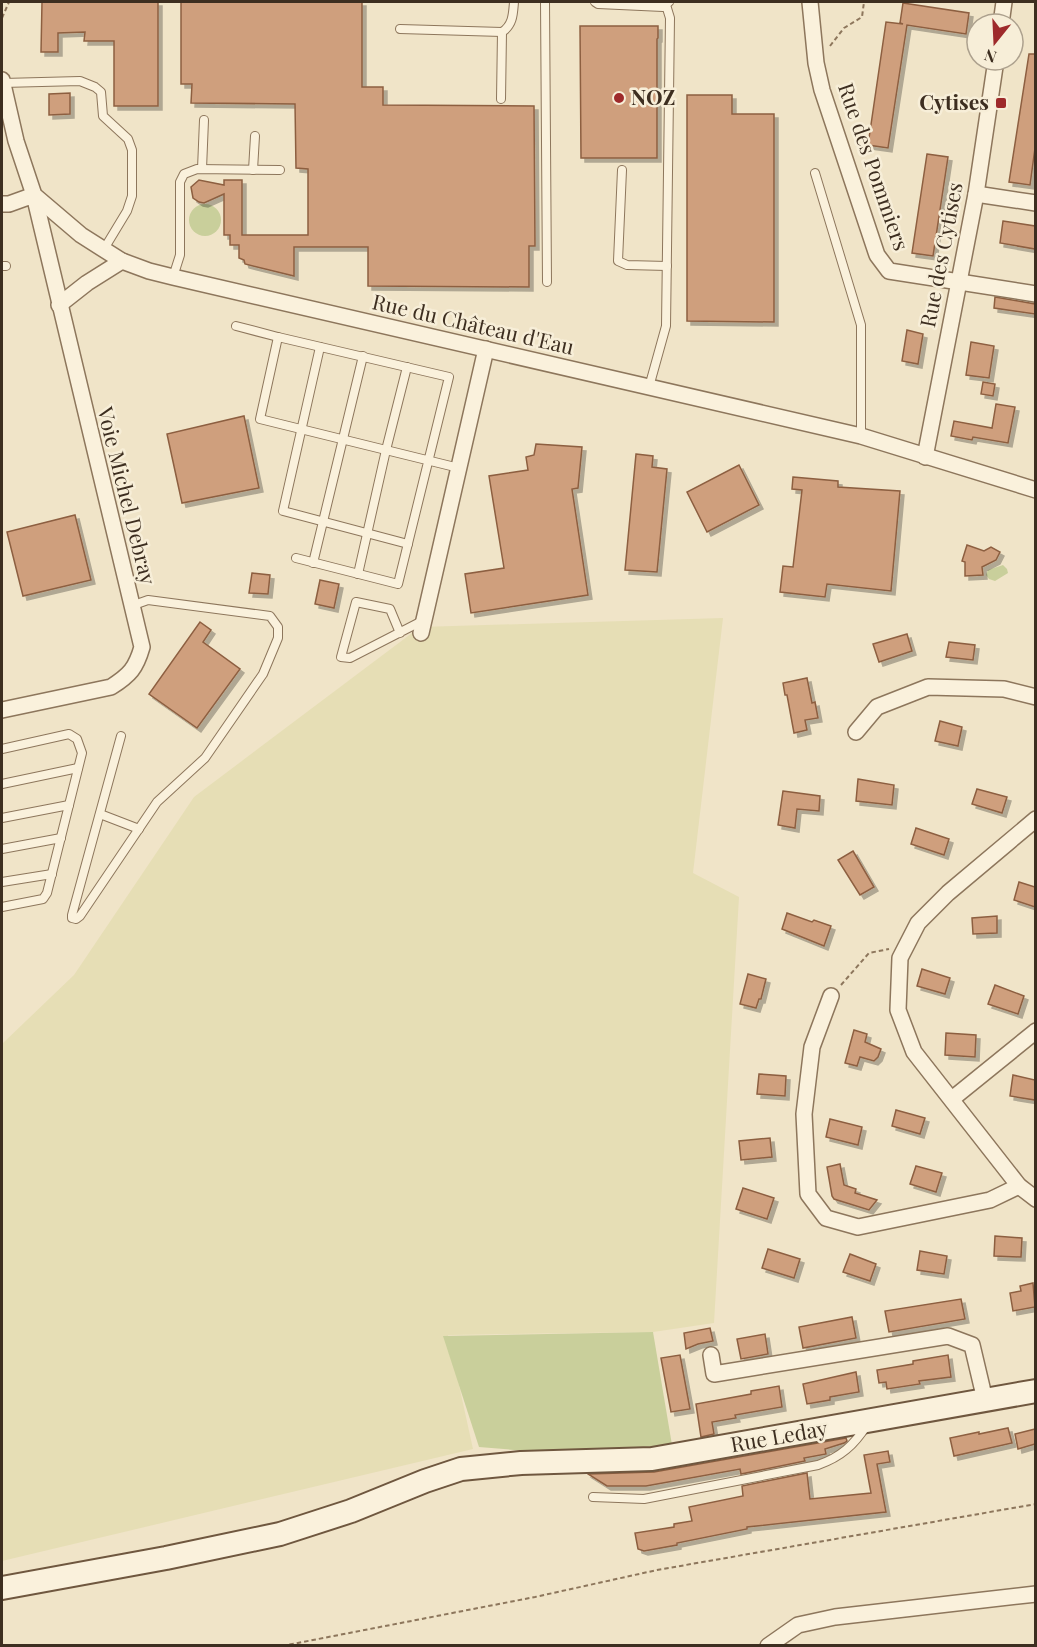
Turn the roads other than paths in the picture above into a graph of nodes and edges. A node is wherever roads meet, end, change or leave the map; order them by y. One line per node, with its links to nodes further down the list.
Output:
1 (514, 2): 7 (lane)
2 (545, 2): 26 (lane)
3 (596, 2): 5 (lane)
4 (810, 2): 27 (street, Rue des Pommiers)
5 (668, 3): 24 (lane)
6 (400, 29): 7 (lane)
7 (502, 32): 10 (lane)
8 (994, 72): 18 (street, Rue des Cytises)
9 (2, 81): 19 (street); 22 (lane)
10 (501, 99)
11 (204, 120): 13 (lane)
12 (255, 136): 14 (lane)
13 (202, 169): 14 (lane); 25 (lane)
14 (253, 170): 15 (lane)
15 (280, 170)
16 (622, 170): 24 (lane)
17 (815, 173): 38 (lane)
18 (976, 194): 20 (street); 27 (street, Rue des Cytises)
19 (34, 195): 21 (street); 22 (street, Rue du Château d'Eau); 29 (street, Voie Michel Debray)
20 (1035, 203)
21 (2, 204)
22 (104, 249): 23 (street, Rue du Château d'Eau)
23 (122, 261): 25 (street, Rue du Château d'Eau); 29 (street)
24 (667, 266): 36 (lane)
25 (173, 277): 33 (street, Rue du Château d'Eau)
26 (547, 282)
27 (960, 282): 28 (street, Rue des Pommiers); 41 (street, Rue des Cytises)
28 (1035, 294)
29 (59, 305): 51 (street, Voie Michel Debray)
30 (236, 326): 31 (lane)
31 (278, 337): 32 (lane); 37 (lane)
32 (320, 346): 34 (lane); 37 (lane)
33 (486, 349): 36 (street, Rue du Château d'Eau); 43 (street)
34 (363, 356): 35 (lane); 39 (lane)
35 (407, 367): 40 (lane); 42 (lane)
36 (649, 387): 38 (street, Rue du Château d'Eau)
37 (302, 429): 39 (lane); 45 (lane)
38 (861, 436): 41 (street, Rue du Château d'Eau)
39 (344, 440): 40 (lane); 45 (lane)
40 (386, 450): 42 (lane); 46 (lane)
41 (925, 457): 44 (street, Rue du Château d'Eau)
42 (428, 460): 43 (lane); 47 (lane)
43 (459, 468): 52 (street)
44 (1035, 490)
45 (323, 521): 46 (lane); 49 (lane)
46 (366, 533): 47 (lane); 50 (lane)
47 (408, 544): 50 (lane)
48 (296, 558): 49 (lane)
49 (313, 563): 50 (lane)
50 (358, 574)
51 (131, 606): 55 (street, Voie Michel Debray); 65 (lane)
52 (423, 626): 53 (lane)
53 (400, 633): 53 (lane)
54 (1035, 697): 56 (street)
55 (2, 710)
56 (856, 732)
57 (121, 736): 62 (lane)
58 (2, 749): 59 (lane)
59 (78, 768): 60 (lane); 61 (lane)
60 (2, 783)
61 (69, 805): 63 (lane); 66 (lane)
62 (100, 814): 65 (lane); 65 (lane)
63 (2, 818)
64 (1035, 819): 73 (street)
65 (139, 829)
66 (61, 838): 67 (lane); 68 (lane)
67 (2, 849)
68 (52, 874): 69 (lane); 70 (lane)
69 (2, 882)
70 (2, 907)
71 (831, 996): 74 (street)
72 (1035, 1031): 73 (street)
73 (952, 1099): 74 (street)
74 (1019, 1186): 75 (street)
75 (1035, 1199)
76 (711, 1355): 78 (street)
77 (1035, 1391): 78 (main road, Rue Leday)
78 (985, 1400): 79 (main road, Rue Leday)
79 (869, 1421): 80 (lane); 81 (main road, Rue Leday)
80 (593, 1497)
81 (2, 1588)
82 (1035, 1594): 83 (street)
83 (768, 1646)

